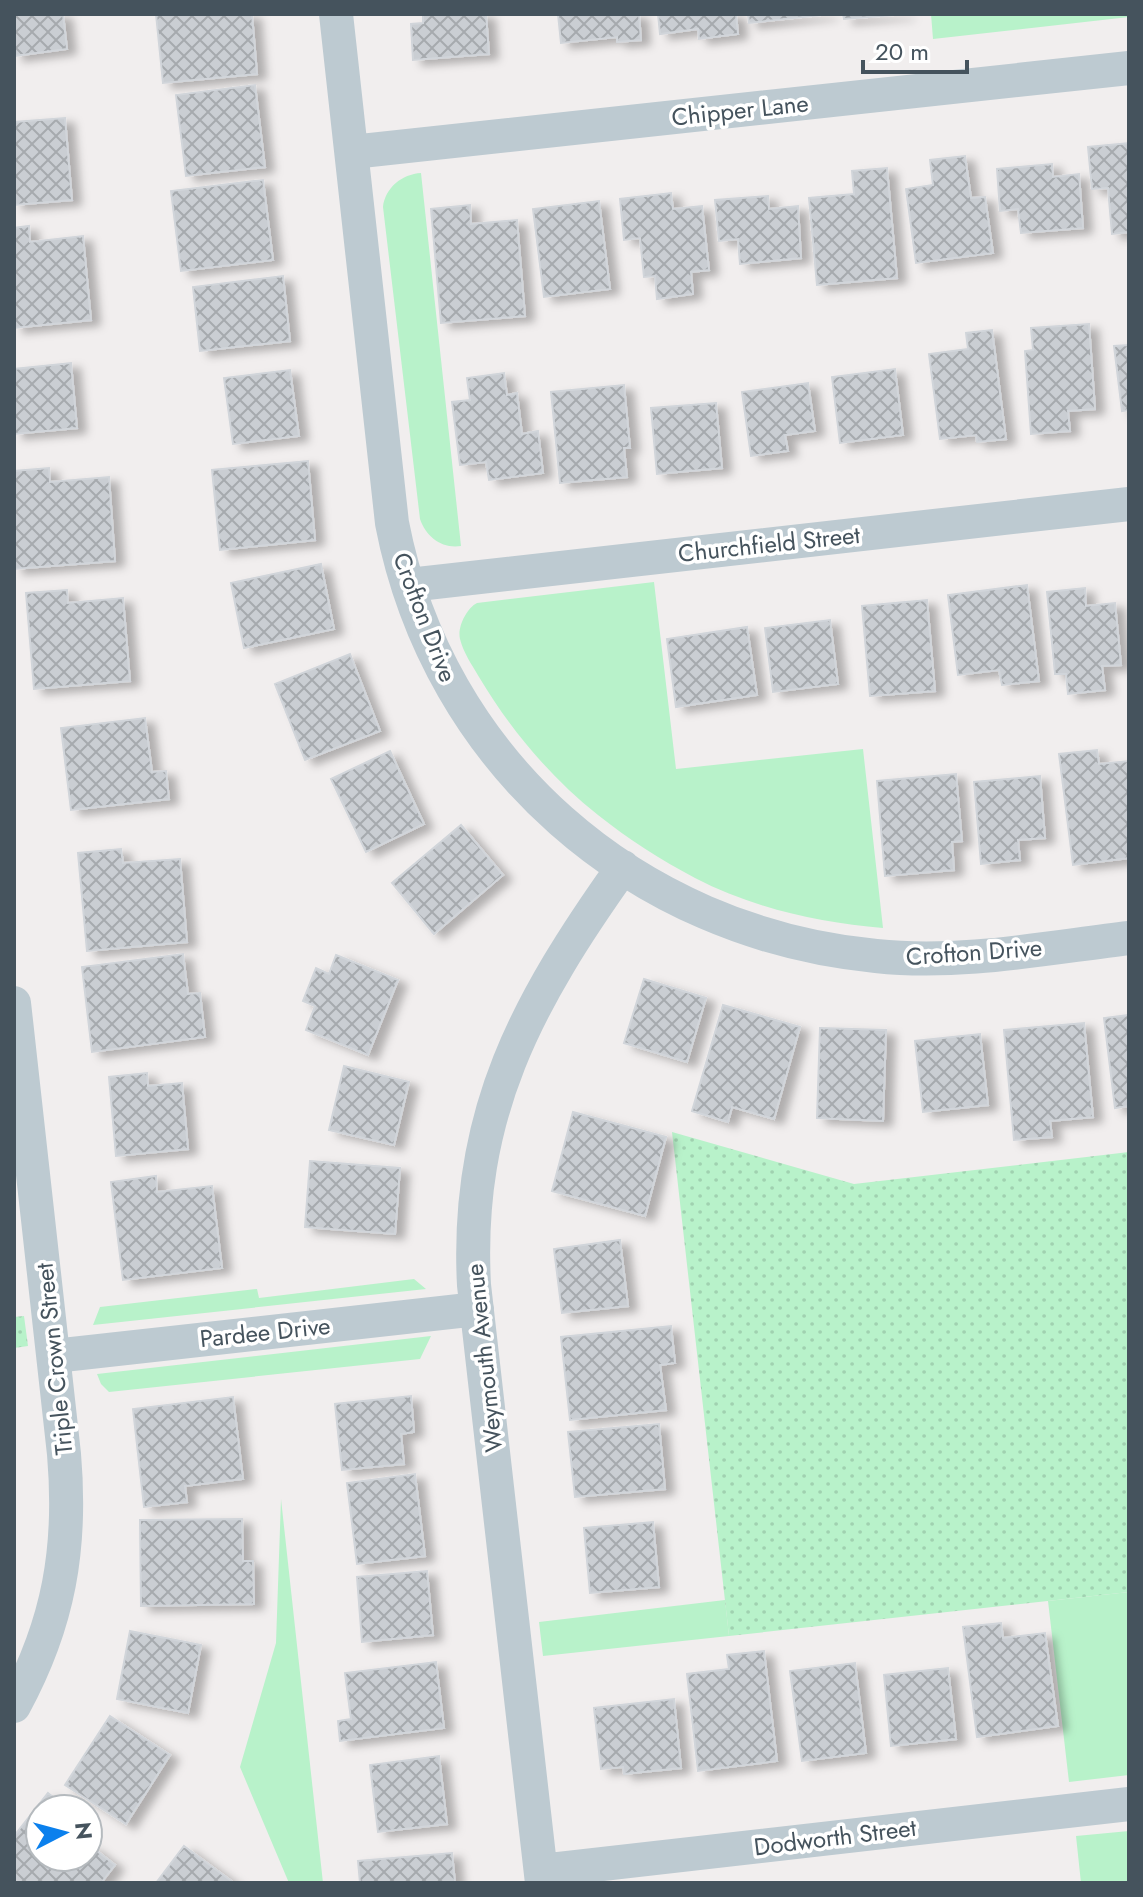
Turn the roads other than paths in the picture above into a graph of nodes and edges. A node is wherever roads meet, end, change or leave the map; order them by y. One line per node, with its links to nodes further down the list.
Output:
1 (336, 14): 3 (street, Crofton Drive)
2 (1129, 68): 3 (street, Chipper Lane)
3 (352, 152): 5 (street, Crofton Drive)
4 (1129, 504): 5 (street, Churchfield Street)
5 (409, 585): 6 (street, Crofton Drive)
6 (623, 867): 7 (street, Crofton Drive); 9 (street, Weymouth Avenue)
7 (1129, 938)
8 (14, 1003): 10 (street, Triple Crown Street)
9 (477, 1309): 10 (street, Pardee Drive); 13 (street, Weymouth Avenue)
10 (54, 1356): 11 (street, Triple Crown Street)
11 (14, 1706)
12 (1129, 1804): 13 (street, Dodworth Street)
13 (542, 1877)

